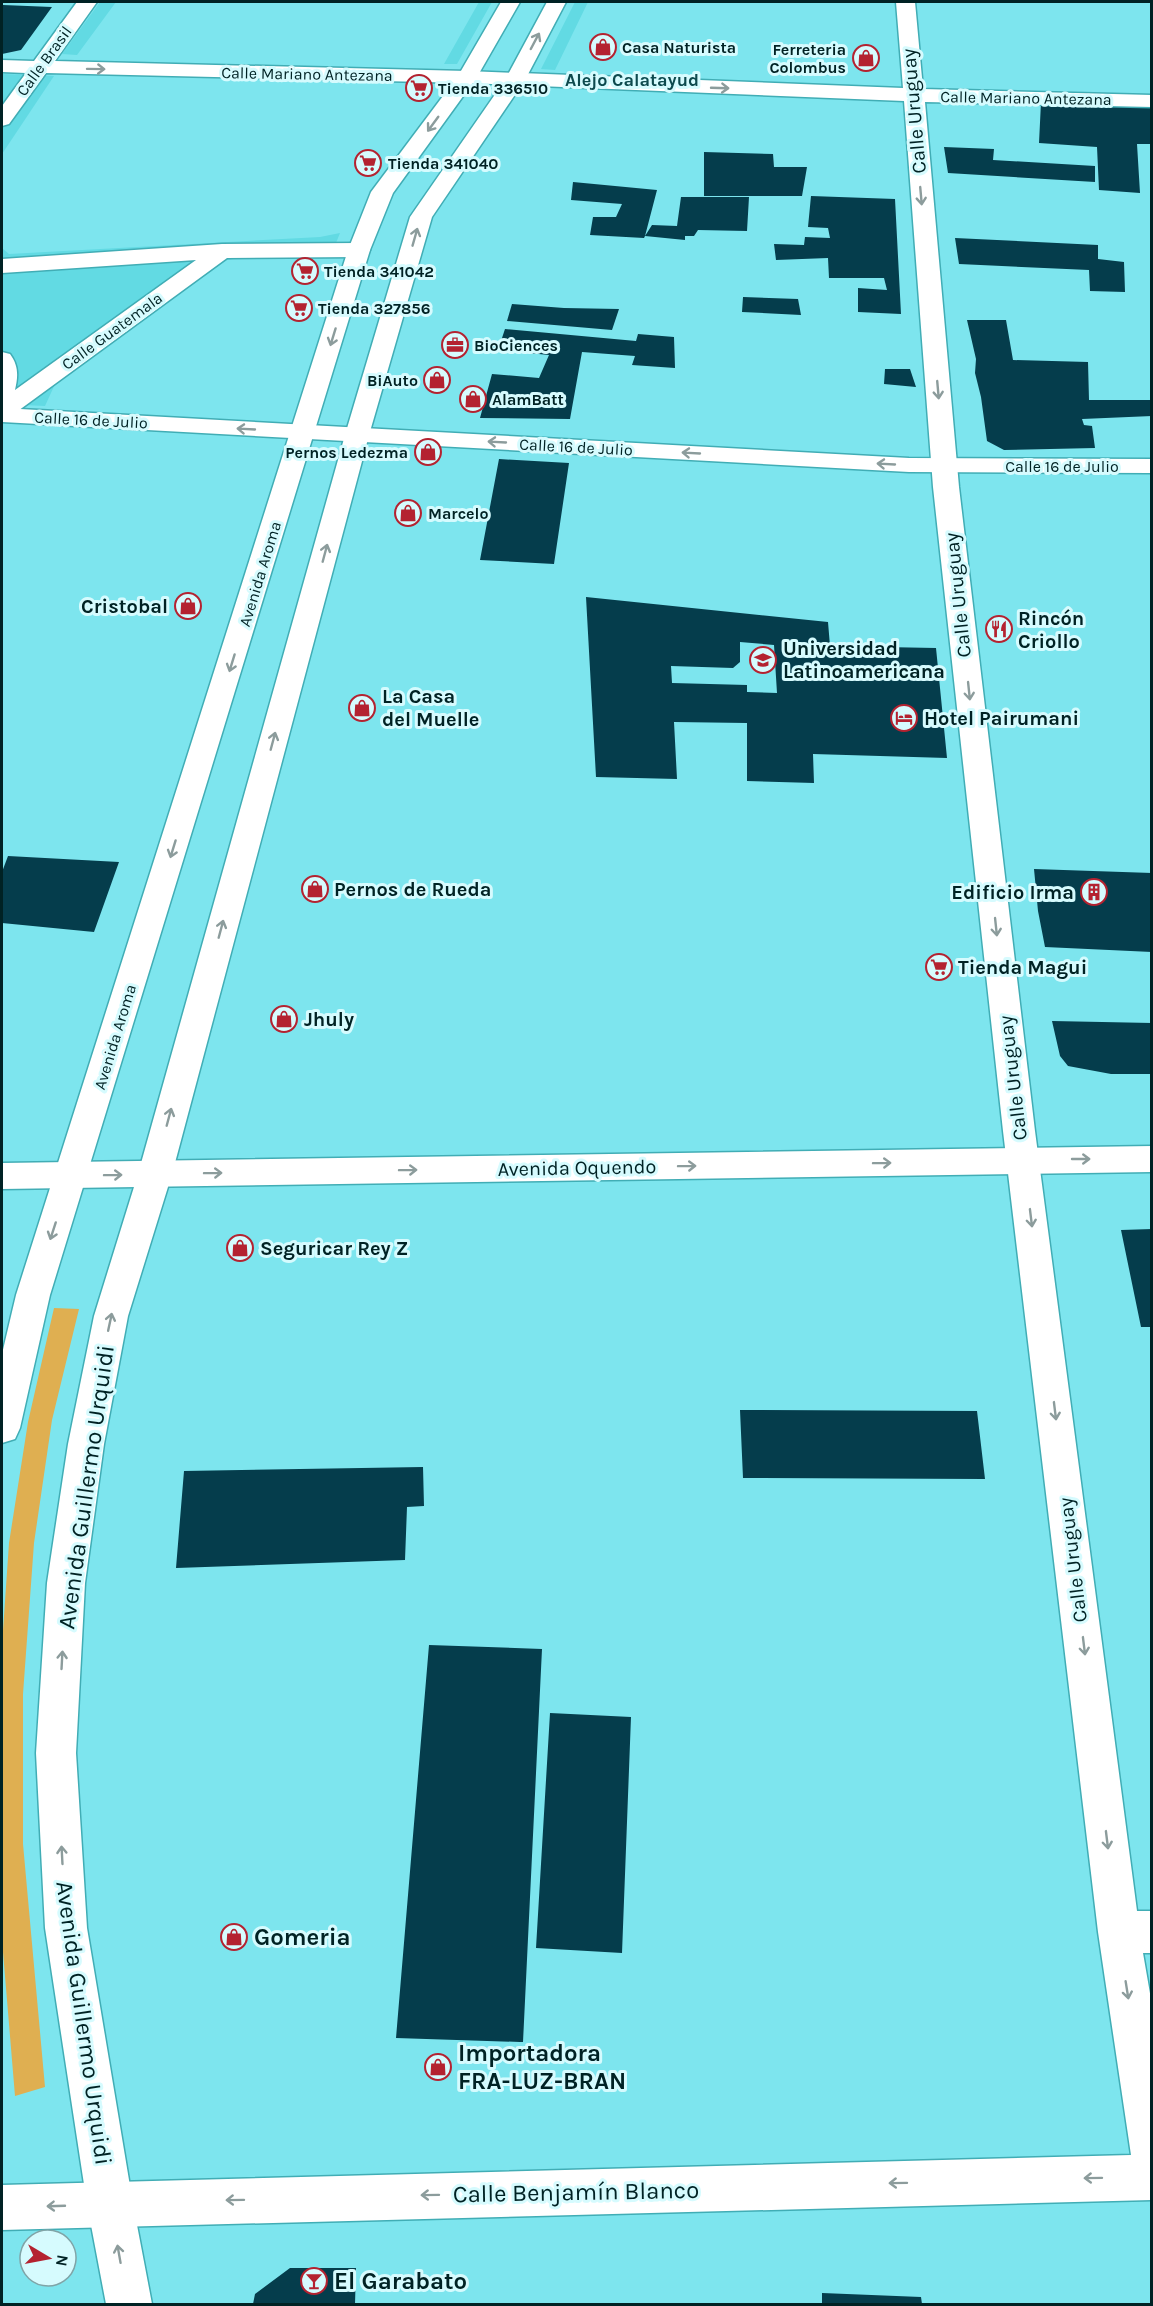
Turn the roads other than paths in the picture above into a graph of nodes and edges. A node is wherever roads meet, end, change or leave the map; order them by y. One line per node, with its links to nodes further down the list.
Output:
1 (87, 2): 6 (main road, Calle Brasil)
2 (510, 2): 7 (main road, Avenida Aroma)
3 (556, 2): 8 (main road, one-way to 3)
4 (906, 2): 9 (main road, Calle Uruguay)
5 (2, 66): 6 (main road, Calle Mariano Antezana)
6 (38, 68): 7 (main road, Calle Mariano Antezana, one-way to 7); 11 (main road, Calle Brasil)
7 (467, 77): 8 (main road, Calle Mariano Antezana); 12 (main road, Avenida Aroma, one-way to 12)
8 (515, 80): 9 (main road, Calle Mariano Antezana, one-way to 9); 19 (main road, one-way to 8)
9 (912, 96): 10 (main road, Calle Mariano Antezana); 20 (main road, Calle Uruguay, one-way to 20)
10 (1152, 101)
11 (2, 120)
12 (359, 250): 13 (main road); 18 (main road, Avenida Aroma, one-way to 18)
13 (222, 251): 14 (main road); 17 (main road, Calle Guatemala)
14 (2, 266)
15 (2, 359): 16 (main road)
16 (2, 394)
17 (2, 413): 18 (main road, Calle 16 de Julio, one-way to 17)
18 (304, 432): 19 (main road, Calle 16 de Julio); 25 (main road, Avenida Aroma, one-way to 25)
19 (357, 435): 20 (main road, Calle 16 de Julio, one-way to 19); 24 (main road, one-way to 19)
20 (945, 466): 21 (main road, Calle 16 de Julio); 23 (main road, Calle Uruguay, one-way to 23)
21 (1152, 466)
22 (1152, 1159): 23 (main road, Avenida Oquendo, one-way to 22)
23 (1023, 1160): 24 (main road, Avenida Oquendo, one-way to 23); 28 (main road, Calle Uruguay, one-way to 28)
24 (155, 1174): 25 (main road, Avenida Oquendo, one-way to 24); 31 (main road, Avenida Guillermo Urquidi, one-way to 24)
25 (71, 1175): 26 (main road, Avenida Oquendo); 27 (main road, one-way to 27)
26 (2, 1176)
27 (2, 1428)
28 (1135, 1932): 29 (main road, Calle Uruguay, one-way to 29)
29 (1152, 2151)
30 (1152, 2177): 31 (main road, Calle Benjamín Blanco, one-way to 31)
31 (110, 2204): 32 (main road, Calle Benjamín Blanco, one-way to 32); 33 (main road, Avenida Guillermo Urquidi, one-way to 31)
32 (2, 2208)
33 (129, 2304)

